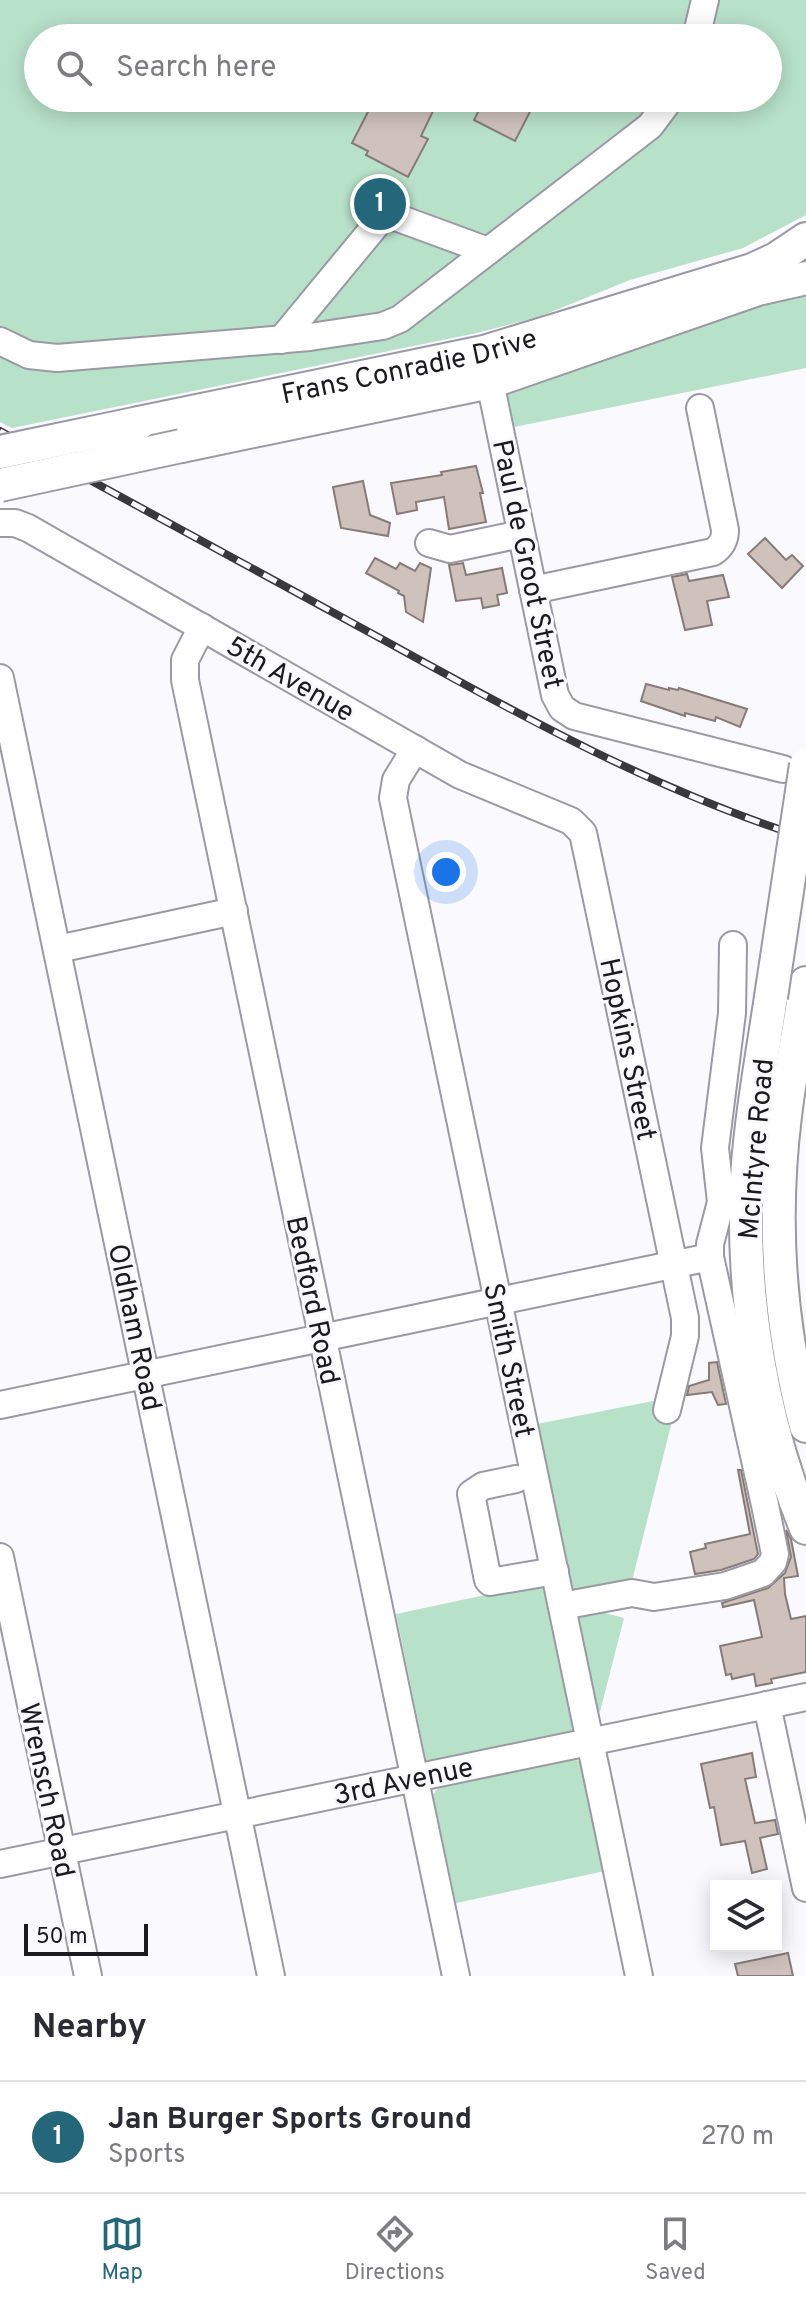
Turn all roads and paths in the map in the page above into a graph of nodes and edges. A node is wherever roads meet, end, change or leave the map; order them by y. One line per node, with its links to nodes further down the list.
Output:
1 (705, 0): 2 (street)
2 (699, 24)
3 (660, 112): 5 (street)
4 (806, 239): 11 (main road, Frans Conradie Drive, bridge)
5 (488, 251): 7 (street); 7 (street)
6 (806, 278): 9 (main road, Frans Conradie Drive)
7 (281, 340): 8 (street)
8 (0, 341)
9 (490, 382): 12 (main road, Frans Conradie Drive, bridge); 14 (street, Paul de Groot Street)
10 (700, 408): 16 (street)
11 (0, 452)
12 (0, 485)
13 (0, 523): 17 (street, 5th Avenue)
14 (521, 534): 15 (street); 16 (street, Paul de Groot Street)
15 (429, 543)
16 (533, 590): 20 (street, Paul de Groot Street)
17 (202, 627): 19 (street, 5th Avenue); 22 (street, Bedford Road)
18 (0, 678): 24 (street, Oldham Road)
19 (415, 749): 21 (street, 5th Avenue); 28 (street, Smith Street)
20 (794, 767): 35 (main road, McIntyre Road, bridge)
21 (583, 833): 27 (street, Hopkins Street)
22 (234, 911): 24 (street); 29 (street, Bedford Road)
23 (733, 945): 26 (street)
24 (58, 949): 30 (street, Oldham Road)
25 (804, 994): 33 (main road, McIntyre Road)
26 (710, 1257): 27 (street); 38 (street)
27 (675, 1265): 28 (street); 32 (street, Hopkins Street)
28 (498, 1302): 29 (street); 37 (street, Smith Street)
29 (322, 1338): 30 (street); 42 (street, Bedford Road)
30 (146, 1374): 31 (street); 43 (street, Oldham Road)
31 (0, 1405)
32 (667, 1410)
33 (806, 1426)
34 (516, 1479): 37 (street)
35 (806, 1528)
36 (0, 1557): 44 (street, Wrensch Road)
37 (555, 1571): 38 (street, Smith Street)
38 (562, 1606): 41 (street, Smith Street)
39 (806, 1697): 40 (street, 3rd Avenue)
40 (767, 1705): 41 (street, 3rd Avenue); 46 (street)
41 (590, 1741): 42 (street, 3rd Avenue); 50 (street, Smith Street)
42 (415, 1778): 43 (street, 3rd Avenue); 49 (street, Bedford Road)
43 (236, 1814): 44 (street, 3rd Avenue); 48 (street, Oldham Road)
44 (61, 1852): 45 (street, 3rd Avenue); 47 (street, Wrensch Road)
45 (0, 1864)
46 (806, 1888)
47 (88, 1976)
48 (271, 1976)
49 (456, 1976)
50 (639, 1976)

